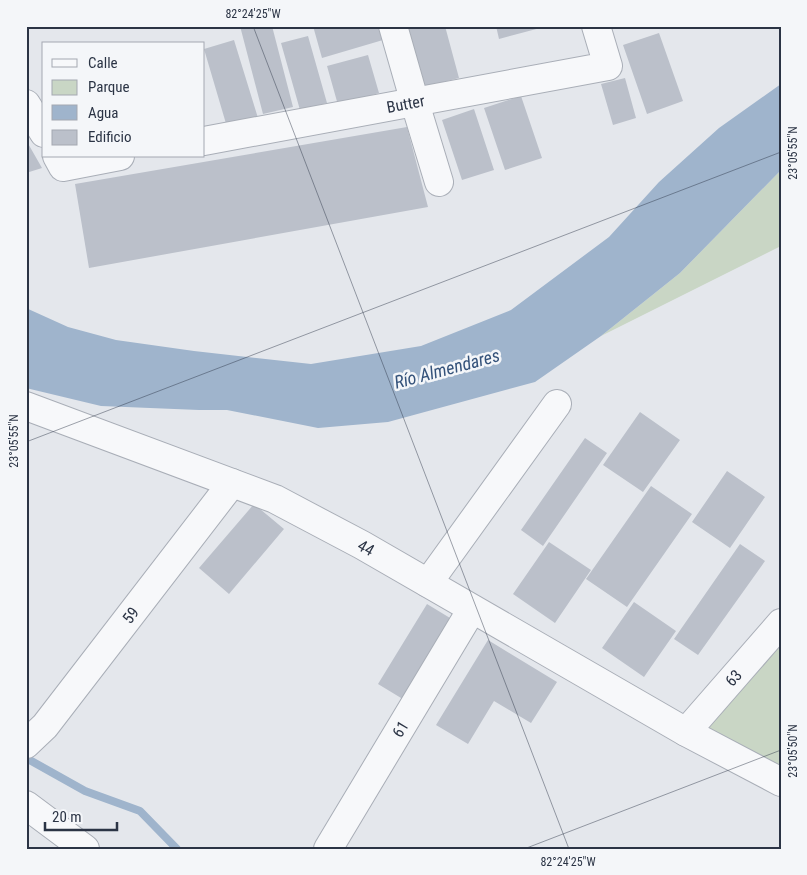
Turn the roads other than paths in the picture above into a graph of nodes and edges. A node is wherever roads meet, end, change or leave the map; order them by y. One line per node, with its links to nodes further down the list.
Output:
1 (394, 26): 3 (street)
2 (596, 26): 3 (street, Butter)
3 (415, 103): 6 (street, Butter); 9 (street)
4 (26, 104): 5 (street)
5 (42, 130)
6 (205, 141)
7 (58, 158): 8 (street)
8 (109, 158)
9 (439, 182)
10 (557, 404): 13 (street)
11 (26, 406): 12 (street, 44)
12 (232, 483): 13 (street, 44); 17 (street, 59)
13 (428, 583): 14 (street, 44)
14 (472, 610): 16 (street, 44); 21 (street, 61)
15 (781, 624): 16 (street, 63)
16 (686, 732): 18 (street, 44)
17 (36, 735)
18 (781, 782)
19 (26, 805): 20 (street)
20 (86, 849)
21 (328, 849)

